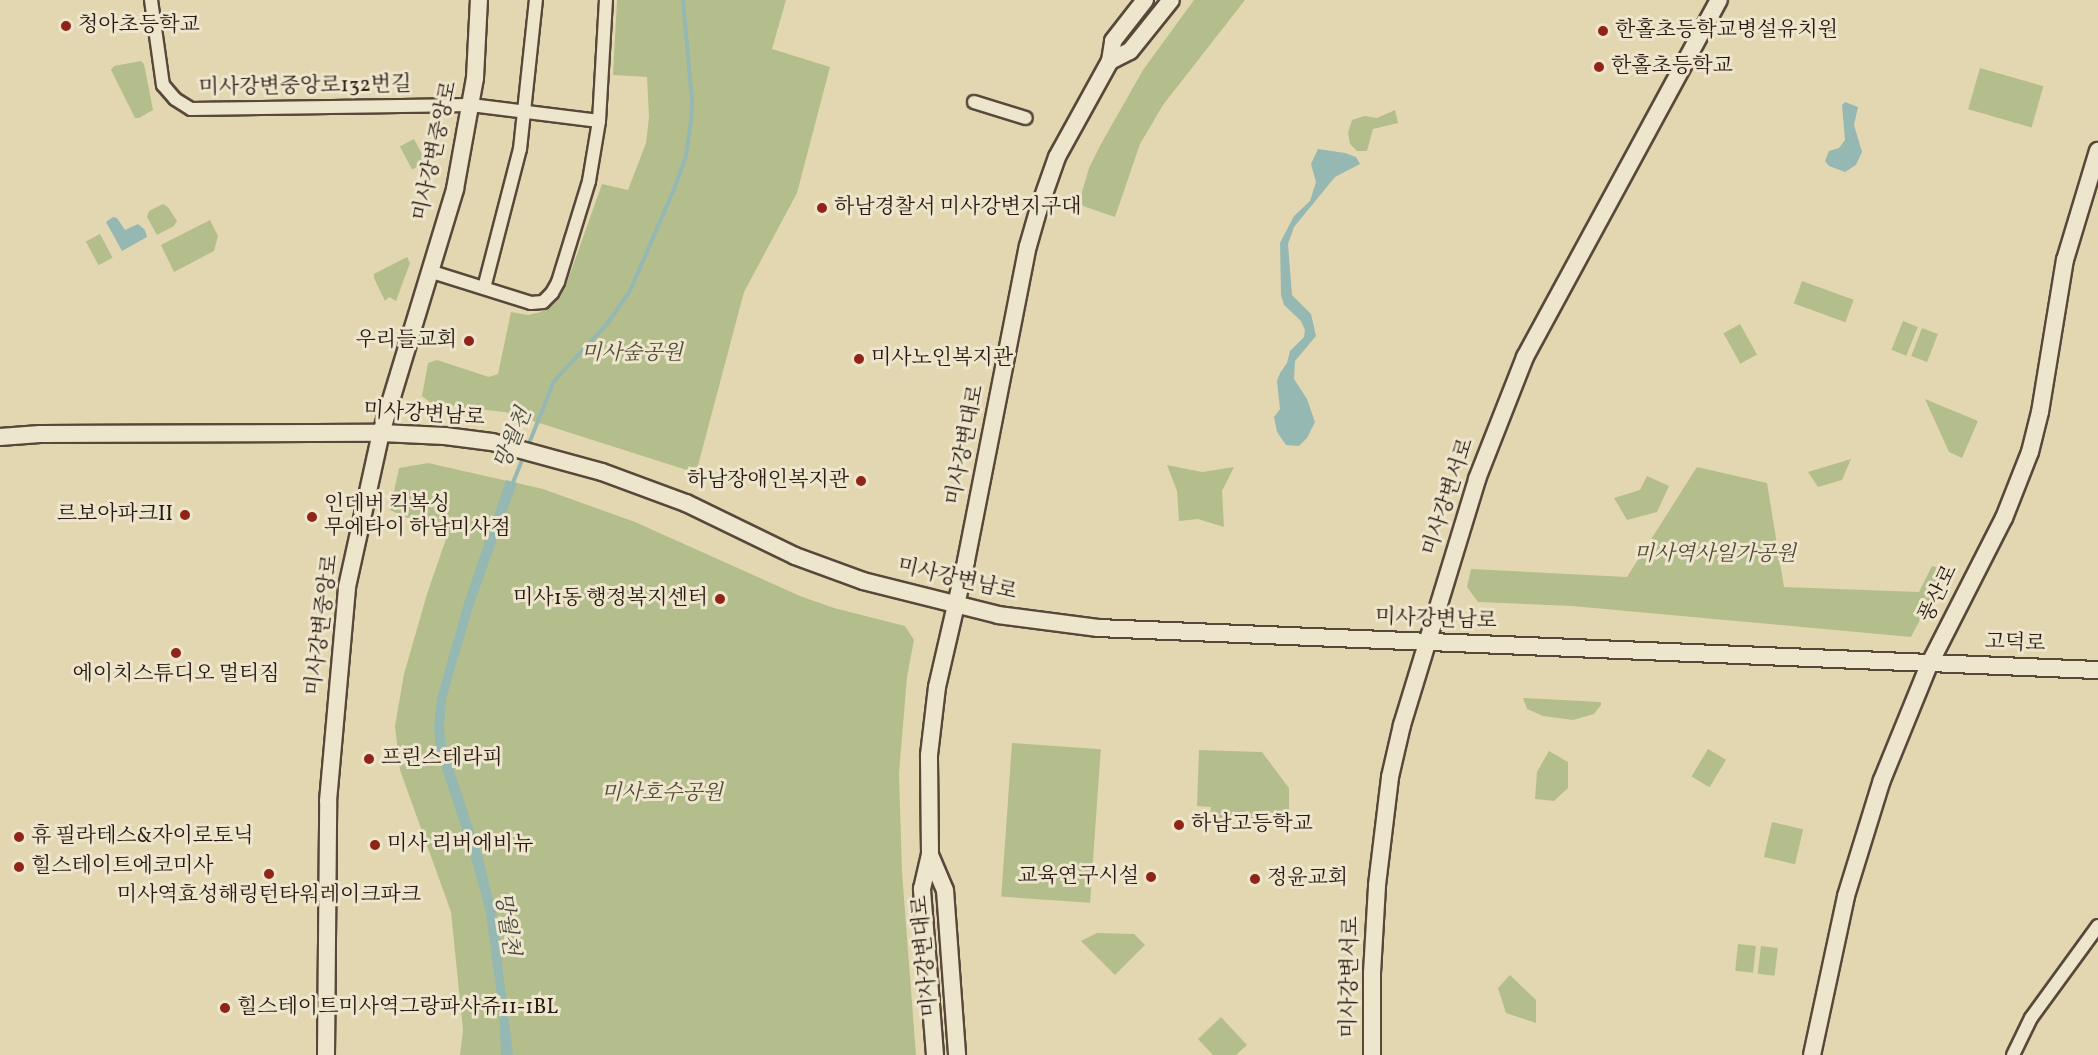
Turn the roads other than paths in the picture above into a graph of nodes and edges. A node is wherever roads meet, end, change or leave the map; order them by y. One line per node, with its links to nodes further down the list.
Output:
1 (151, 0): 10 (street, 미사강변중앙로132번길)
2 (479, 0): 10 (main road, 미사강변중앙로)
3 (536, 0): 11 (street)
4 (606, 0): 13 (street)
5 (1145, 0): 8 (main road, 미사강변대로)
6 (1171, 0): 8 (main road, 미사강변대로)
7 (1719, 0): 20 (main road, 미사강변서로)
8 (1110, 61): 19 (main road, 미사강변대로)
9 (974, 102): 12 (street)
10 (471, 105): 11 (street, 미사강변중앙로132번길); 15 (main road, 미사강변중앙로)
11 (526, 112): 13 (street, 미사강변중앙로132번길); 16 (street)
12 (1026, 118)
13 (598, 121): 16 (street)
14 (2098, 152): 21 (main road, 풍산로)
15 (429, 271): 16 (street); 17 (main road, 미사강변중앙로)
16 (484, 288)
17 (381, 433): 18 (main road, 미사강변남로); 19 (main road, 미사강변남로); 25 (main road, 미사강변중앙로)
18 (0, 437)
19 (957, 605): 20 (main road, 미사강변남로); 23 (main road, 미사강변대로)
20 (1427, 642): 21 (main road, 미사강변남로); 28 (main road, 미사강변서로)
21 (1929, 665): 22 (main road, 고덕로); 29 (main road, 풍산로)
22 (2098, 670)
23 (930, 855): 26 (main road, 미사강변대로); 27 (main road, 미사강변대로)
24 (2098, 926): 30 (street)
25 (326, 1055)
26 (936, 1055)
27 (957, 1055)
28 (1372, 1055)
29 (1812, 1055)
30 (2013, 1055)

